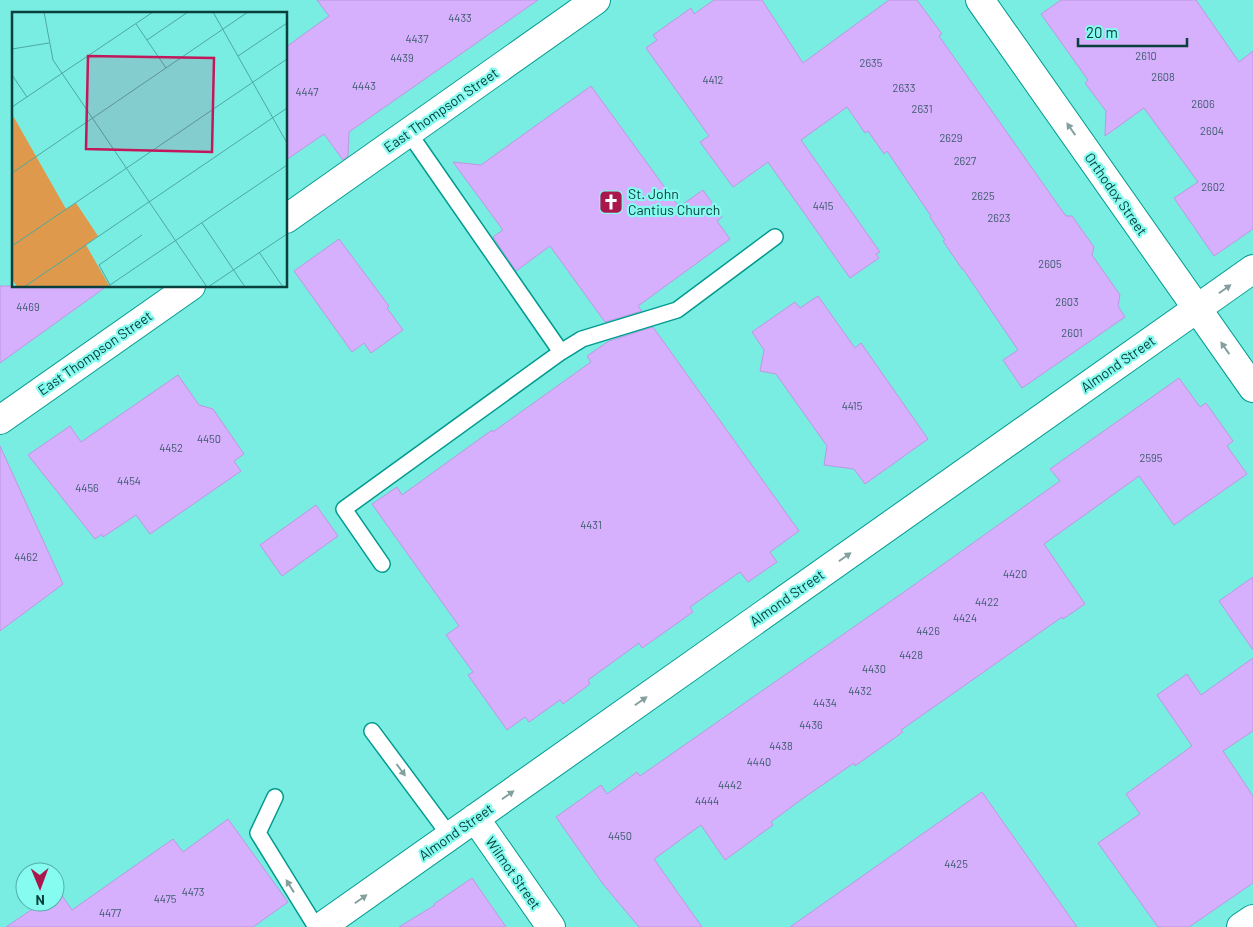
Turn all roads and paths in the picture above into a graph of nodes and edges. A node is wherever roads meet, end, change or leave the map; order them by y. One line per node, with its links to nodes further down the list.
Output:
1 (596, 0): 3 (street, East Thompson Street)
2 (980, 0): 8 (street, Orthodox Street, one-way to 2)
3 (409, 133): 4 (street, East Thompson Street); 9 (lane)
4 (288, 218)
5 (775, 237): 9 (lane)
6 (1253, 269): 8 (street, Almond Street, one-way to 6)
7 (188, 288): 11 (street, East Thompson Street)
8 (1196, 308): 10 (street, Orthodox Street, one-way to 8); 15 (street, Almond Street, one-way to 8)
9 (561, 352): 12 (lane)
10 (1253, 388)
11 (0, 420)
12 (382, 564)
13 (372, 731): 16 (lane, one-way to 16)
14 (275, 798): 18 (lane, one-way to 14)
15 (476, 818): 16 (street, Almond Street); 20 (street, Wilmot Street)
16 (450, 836): 19 (street, Almond Street, one-way to 16)
17 (1253, 919): 21 (street)
18 (316, 927)
19 (321, 927)
20 (551, 927)
21 (1241, 927)

